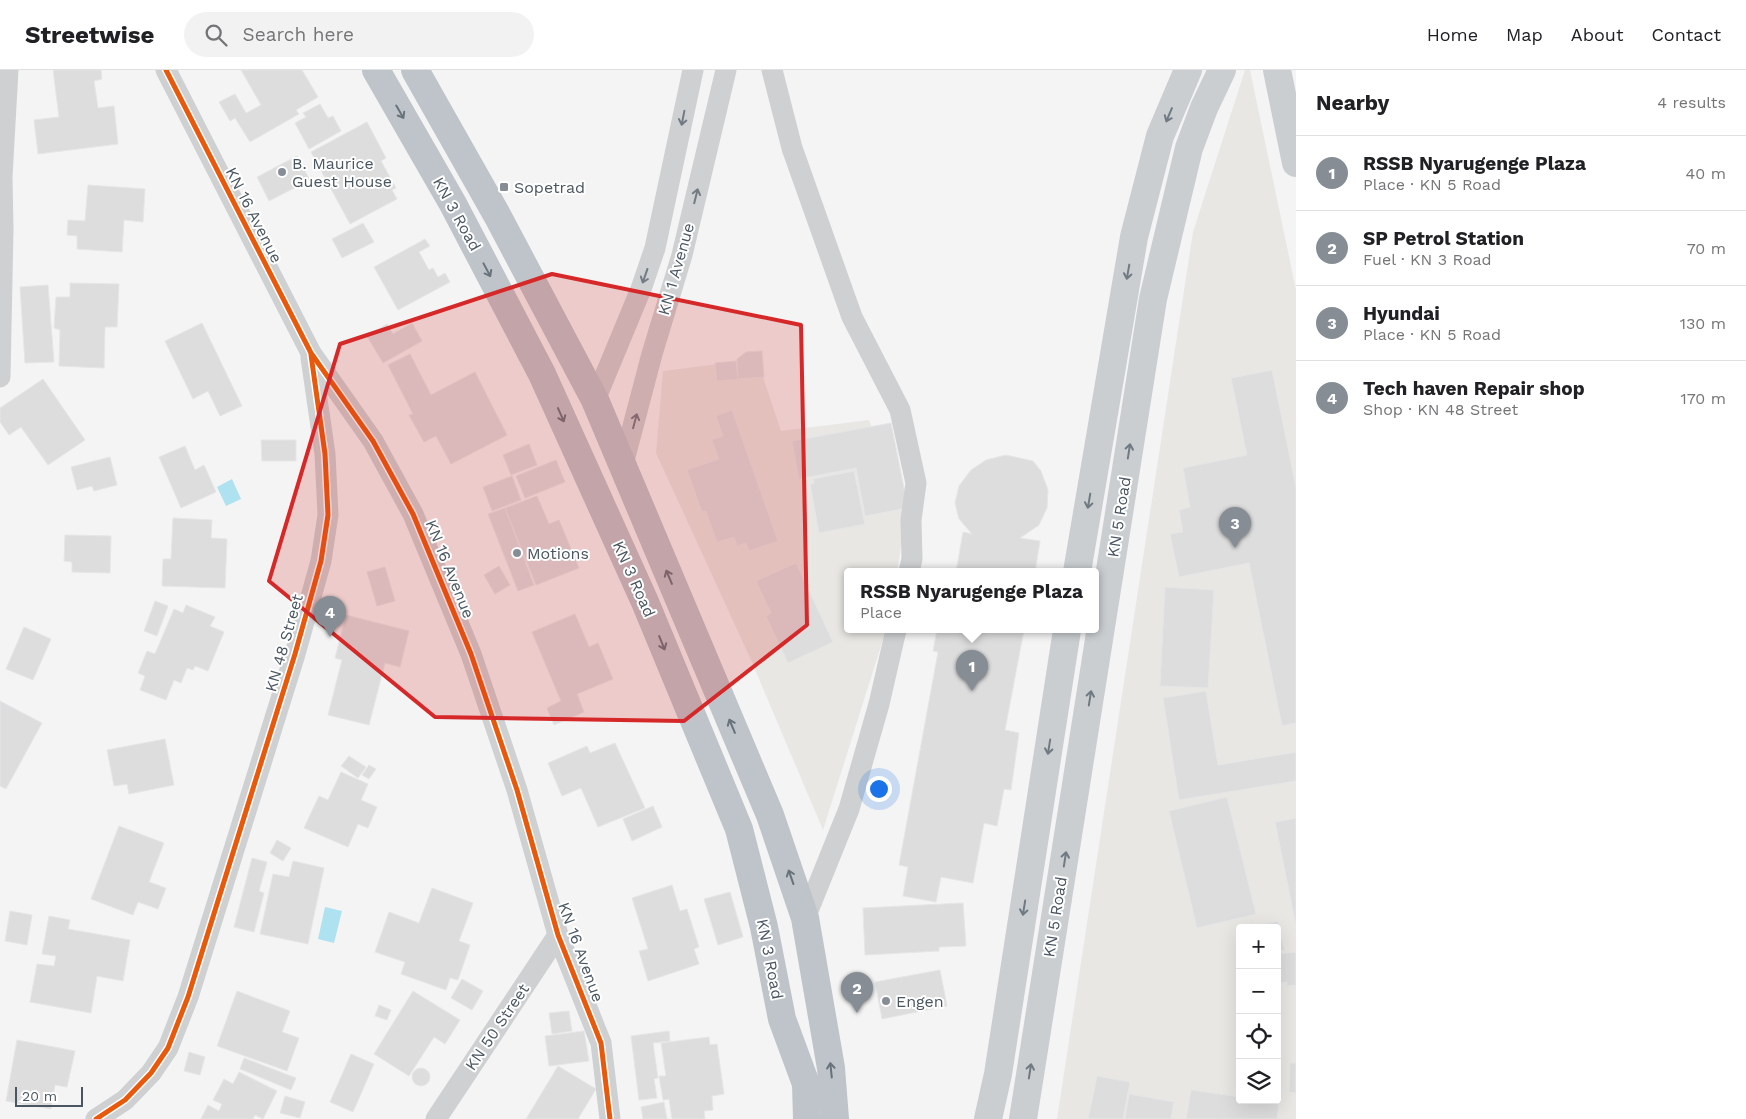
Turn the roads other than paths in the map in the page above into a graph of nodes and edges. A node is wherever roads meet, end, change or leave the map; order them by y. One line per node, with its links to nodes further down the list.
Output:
1 (8, 70): 14 (street)
2 (166, 70): 13 (street, KN 16 Avenue)
3 (376, 70): 26 (highway, KN 3 Road, one-way to 26)
4 (415, 70): 15 (highway, KN 3 Road)
5 (693, 70): 15 (street, KN 1 Avenue, one-way to 15)
6 (726, 70): 16 (street, KN 1 Avenue, one-way to 6)
7 (772, 70): 17 (street)
8 (1188, 70): 18 (main road, KN 5 Road, one-way to 18)
9 (1222, 70): 29 (main road, KN 5 Road, one-way to 9)
10 (1277, 70): 11 (main road)
11 (1292, 132): 12 (main road)
12 (1296, 162)
13 (311, 353): 22 (street, KN 16 Avenue); 23 (street, KN 48 Street)
14 (0, 377)
15 (595, 400): 16 (highway, KN 3 Road)
16 (622, 468): 21 (highway, KN 3 Road, one-way to 16)
17 (910, 568)
18 (1078, 568)
19 (895, 633): 21 (street)
20 (1067, 633): 28 (main road, KN 5 Road, one-way to 28)
21 (806, 918): 27 (highway, KN 3 Road, one-way to 21)
22 (558, 935): 24 (street, KN 50 Street); 25 (street, KN 16 Avenue)
23 (96, 1119)
24 (436, 1119)
25 (610, 1119)
26 (807, 1119)
27 (835, 1119)
28 (988, 1119)
29 (1023, 1119)

